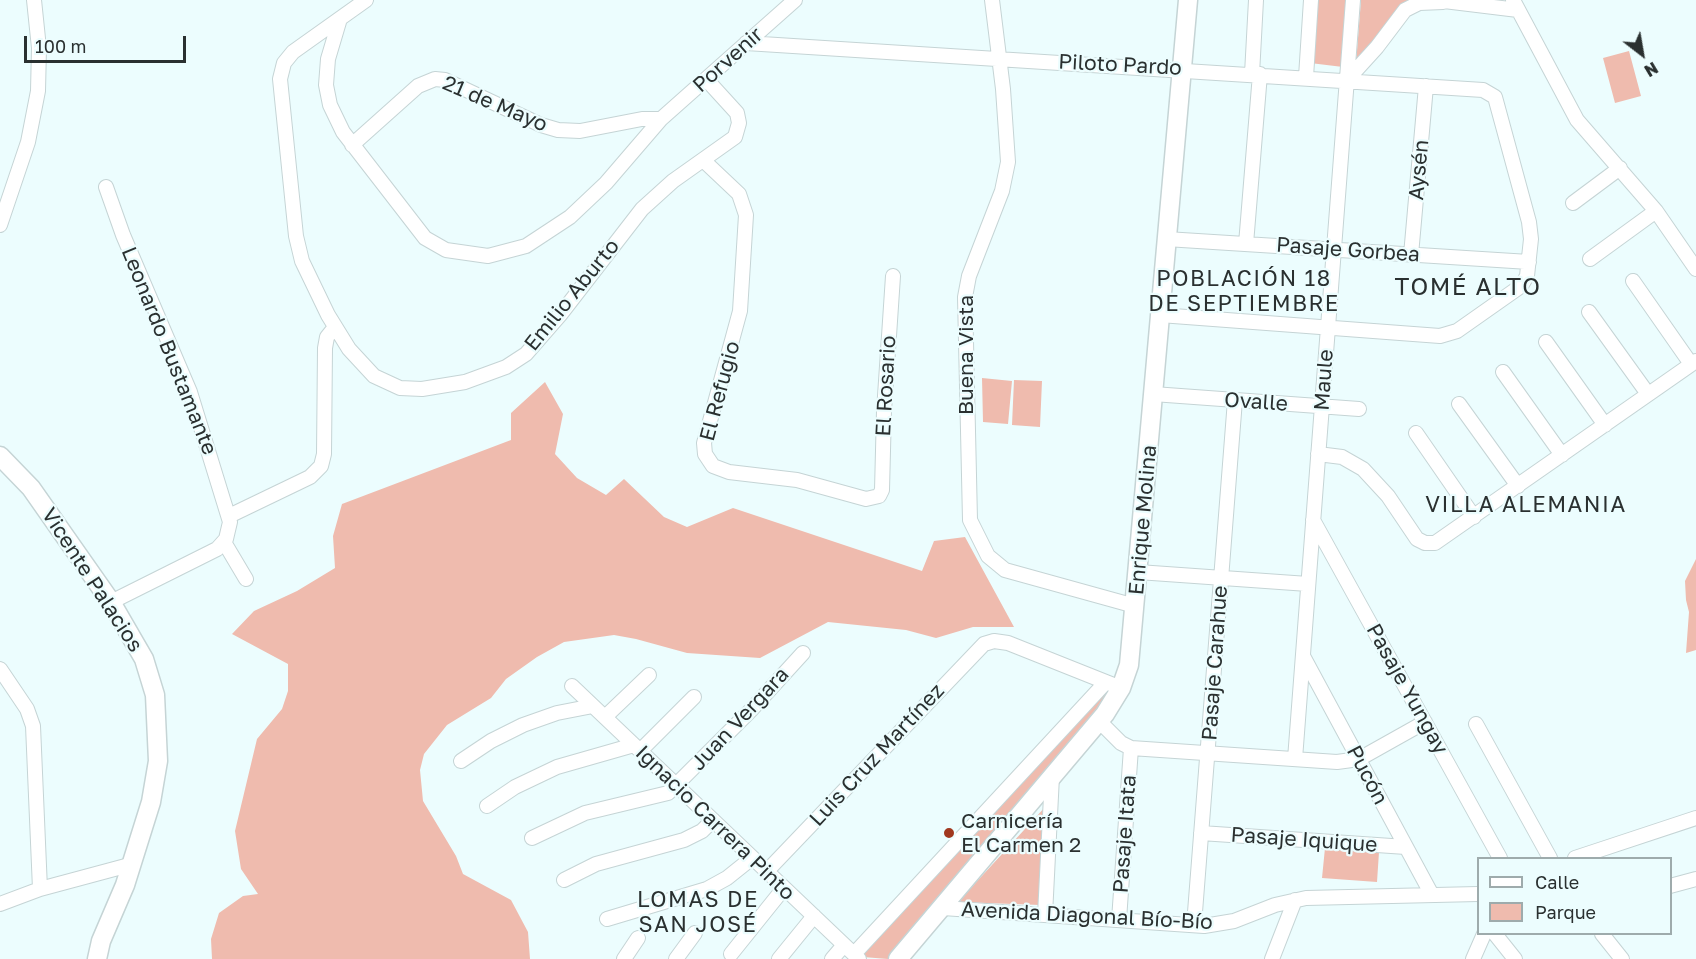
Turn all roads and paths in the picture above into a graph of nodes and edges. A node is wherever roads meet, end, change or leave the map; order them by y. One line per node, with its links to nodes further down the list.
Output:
1 (34, 0): 27 (street)
2 (366, 0): 11 (street, Emilio Aburto)
3 (795, 0): 12 (street, Porvenir)
4 (992, 0): 13 (street, Buena Vista)
5 (1188, 0): 14 (main road, Enrique Molina)
6 (1256, 0): 15 (street)
7 (1311, 0): 16 (street)
8 (1353, 0): 18 (street, Maule)
9 (1440, 1): 10 (street); 18 (street)
10 (1516, 5): 23 (street)
11 (339, 22): 21 (street, Porvenir); 39 (street, Emilio Aburto)
12 (746, 43): 13 (street, Piloto Pardo); 17 (street, Porvenir)
13 (999, 58): 14 (street, Piloto Pardo); 66 (street, Buena Vista)
14 (1180, 69): 15 (street, Piloto Pardo); 28 (main road, Enrique Molina)
15 (1256, 74): 16 (street, Piloto Pardo); 29 (street)
16 (1306, 77): 18 (street, Piloto Pardo)
17 (706, 79): 20 (street, Porvenir); 22 (street, Emilio Aburto)
18 (1347, 80): 19 (street, Piloto Pardo); 30 (street, Maule)
19 (1426, 86): 31 (street, Aysén); 33 (street, Piloto Pardo)
20 (661, 119): 21 (street, 21 de Mayo); 21 (street, Porvenir)
21 (352, 145)
22 (703, 160): 39 (street, Emilio Aburto); 56 (street, El Refugio)
23 (1620, 168): 25 (street); 26 (street)
24 (106, 187): 57 (street, Leonardo Bustamante)
25 (1573, 203)
26 (1656, 211): 32 (street); 34 (street)
27 (0, 225)
28 (1166, 239): 29 (street, Pasaje Gorbea); 38 (main road, Enrique Molina)
29 (1246, 244): 30 (street, Pasaje Gorbea)
30 (1334, 250): 31 (street, Pasaje Gorbea); 40 (street, Maule)
31 (1411, 255): 33 (street, Pasaje Gorbea)
32 (1590, 259)
33 (1529, 262): 40 (street)
34 (1696, 269)
35 (893, 276): 56 (street, El Rosario)
36 (1633, 281): 42 (street)
37 (1589, 312): 45 (street)
38 (1160, 315): 40 (street); 44 (main road, Enrique Molina)
39 (335, 327): 57 (street)
40 (1328, 327): 48 (street, Maule)
41 (1546, 342): 50 (street)
42 (1694, 362): 45 (street)
43 (1503, 372): 53 (street)
44 (1153, 394): 46 (street, Ovalle); 61 (main road, Enrique Molina)
45 (1648, 394): 50 (street)
46 (1235, 400): 48 (street, Ovalle); 62 (street, Pasaje Carahue)
47 (1460, 404): 55 (street)
48 (1322, 406): 49 (street, Ovalle); 52 (street, Maule)
49 (1359, 409)
50 (1605, 425): 53 (street)
51 (1416, 433): 58 (street)
52 (1318, 454): 58 (street); 59 (street, Maule)
53 (1562, 455): 55 (street)
54 (0, 456): 65 (main road, Vicente Palacios)
55 (1518, 486): 58 (street)
56 (879, 496)
57 (229, 516): 60 (street)
58 (1474, 517)
59 (1313, 520): 64 (street, Maule); 77 (street, Pasaje Yungay)
60 (224, 542): 63 (street); 65 (street)
61 (1138, 572): 62 (street); 66 (main road, Enrique Molina)
62 (1221, 578): 64 (street); 81 (street, Pasaje Carahue)
63 (246, 579)
64 (1308, 584): 68 (street, Maule)
65 (111, 602): 97 (main road, Vicente Palacios)
66 (1135, 606): 71 (main road, Enrique Molina)
67 (802, 653): 86 (street, Juan Vergara)
68 (1303, 656): 82 (street, Maule); 83 (street, Pucón)
69 (0, 669): 103 (street)
70 (649, 675): 75 (street)
71 (1113, 685): 76 (main road, Enrique Molina); 98 (street, Luis Cruz Martínez); 119 (street, Enrique Molina)
72 (572, 686): 74 (street, Ignacio Carrera Pinto)
73 (694, 696): 79 (street)
74 (593, 706): 75 (street, Ignacio Carrera Pinto); 84 (street)
75 (605, 717): 79 (street, Ignacio Carrera Pinto)
76 (1099, 721): 80 (street); 85 (main road, Enrique Molina)
77 (1425, 723): 83 (street); 93 (street, Pasaje Yungay)
78 (1476, 724): 94 (street)
79 (637, 748): 86 (street, Ignacio Carrera Pinto); 87 (street)
80 (1131, 748): 81 (street); 112 (street, Pasaje Itata)
81 (1208, 753): 82 (street); 90 (street, Pasaje Carahue)
82 (1295, 759): 83 (street)
83 (1359, 759): 92 (street, Pucón)
84 (462, 761)
85 (1052, 776): 108 (main road, Enrique Molina); 109 (street)
86 (677, 786): 89 (street, Ignacio Carrera Pinto); 91 (street)
87 (487, 806)
88 (1696, 818): 95 (street)
89 (713, 820): 96 (street, Ignacio Carrera Pinto); 100 (street)
90 (1202, 833): 92 (street, Pasaje Iquique); 113 (street, Pasaje Carahue)
91 (532, 838)
92 (1406, 847): 105 (street, Pucón)
93 (1499, 857)
94 (1549, 857)
95 (1578, 857)
96 (752, 858): 98 (street, Ignacio Carrera Pinto); 111 (street)
97 (133, 864): 103 (street); 121 (main road, Vicente Palacios)
98 (766, 871): 102 (street, Ignacio Carrera Pinto)
99 (1696, 879): 101 (street)
100 (564, 880)
101 (1672, 886)
102 (784, 888): 110 (street, Ignacio Carrera Pinto); 120 (street)
103 (40, 889): 107 (street)
104 (1477, 894): 105 (street, Avenida Diagonal Bío-Bío)
105 (1432, 895): 106 (street, Avenida Diagonal Bío-Bío)
106 (1295, 900): 113 (street, Avenida Diagonal Bío-Bío); 127 (street)
107 (0, 904)
108 (943, 908): 109 (street, Avenida Diagonal Bío-Bío); 126 (main road, Enrique Molina)
109 (1045, 915): 112 (street, Avenida Diagonal Bío-Bío)
110 (814, 916): 119 (street, Ignacio Carrera Pinto); 124 (street)
111 (607, 919)
112 (1119, 920): 113 (street, Avenida Diagonal Bío-Bío)
113 (1194, 925)
114 (695, 933): 123 (street)
115 (1483, 935): 128 (street)
116 (1497, 935): 129 (street)
117 (1604, 935): 130 (street)
118 (638, 938): 122 (street)
119 (852, 953): 125 (street, Enrique Molina)
120 (731, 954)
121 (97, 959)
122 (624, 959)
123 (676, 959)
124 (779, 959)
125 (832, 959)
126 (898, 959)
127 (1272, 959)
128 (1473, 959)
129 (1515, 959)
130 (1622, 959)

